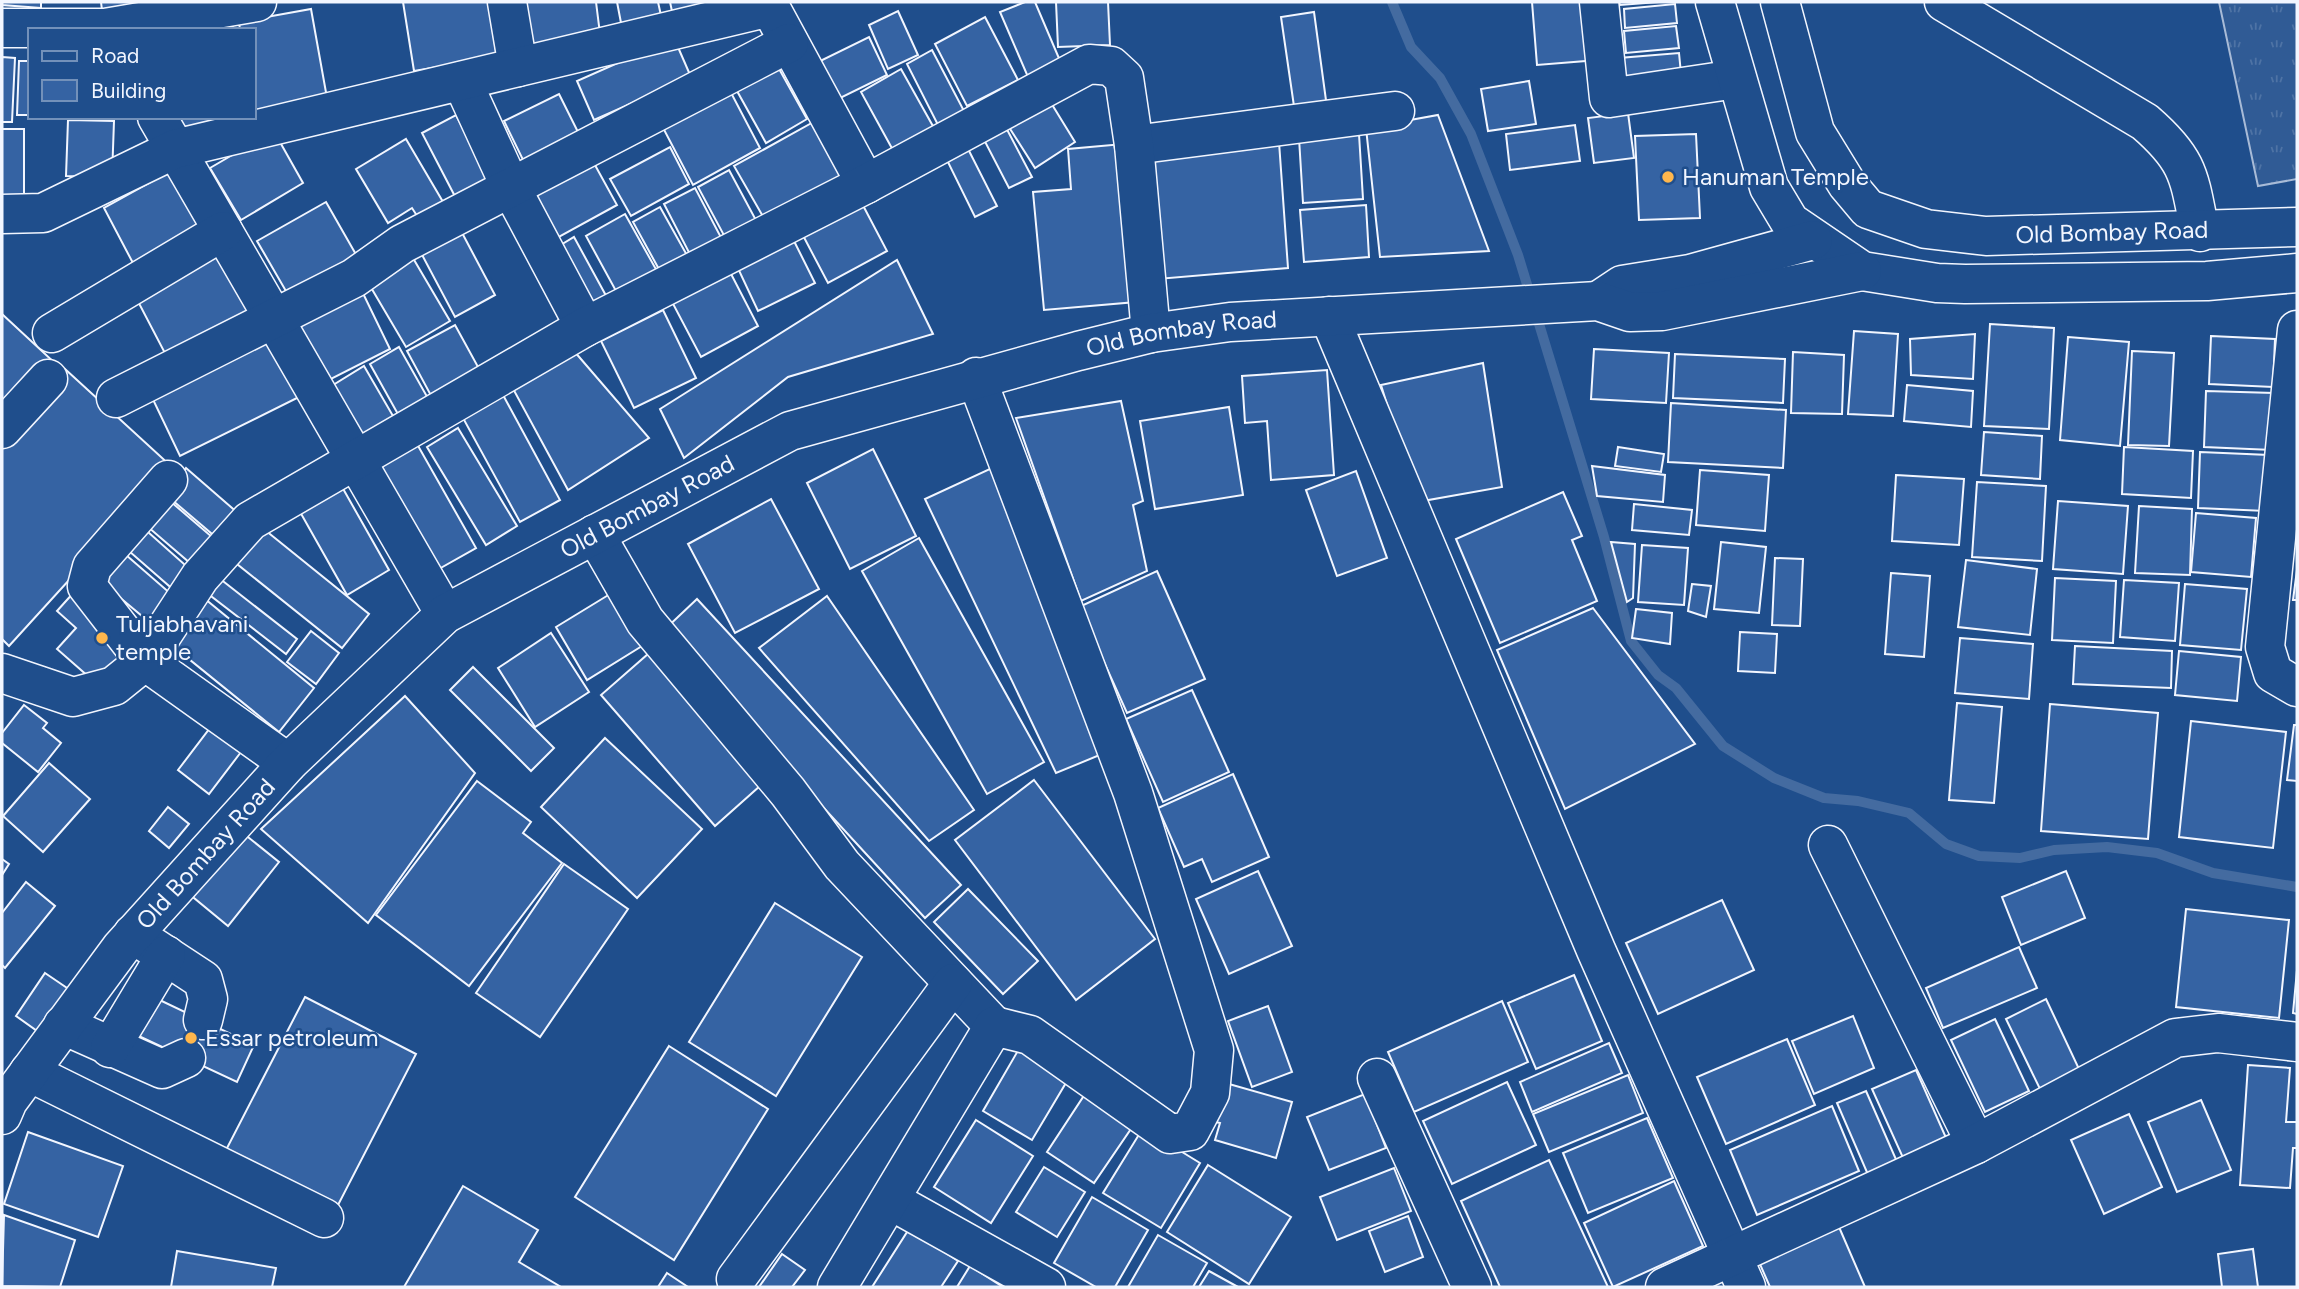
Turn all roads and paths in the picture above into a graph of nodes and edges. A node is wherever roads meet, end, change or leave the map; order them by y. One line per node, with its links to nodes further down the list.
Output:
1 (257, 2): 7 (street)
2 (507, 2): 10 (street)
3 (1599, 2): 11 (street)
4 (1715, 2): 11 (street)
5 (1780, 2): 23 (street, Old Bombay Road)
6 (1944, 2): 23 (street)
7 (101, 20): 8 (street)
8 (2, 28)
9 (789, 43): 10 (street); 18 (street); 19 (street)
10 (518, 67): 12 (street)
11 (1736, 79): 24 (street)
12 (462, 80): 14 (street); 19 (street)
13 (1395, 111): 17 (street)
14 (256, 117)
15 (244, 119): 16 (street)
16 (166, 133): 20 (street); 22 (street)
17 (1134, 145): 18 (street); 33 (street)
18 (866, 184): 30 (street)
19 (511, 188): 29 (street); 30 (street)
20 (2, 214)
21 (2297, 228): 23 (street, Old Bombay Road)
22 (223, 231): 29 (street); 32 (street)
23 (2200, 232)
24 (1813, 240): 25 (street); 27 (street)
25 (1861, 271): 26 (street, Old Bombay Road); 27 (street)
26 (2297, 273)
27 (1579, 302): 28 (street, Old Bombay Road)
28 (1329, 316): 33 (street, Old Bombay Road); 62 (street)
29 (273, 317): 36 (street); 38 (street)
30 (585, 327): 38 (street)
31 (2297, 330): 44 (street)
32 (52, 333)
33 (1151, 333): 34 (street, Old Bombay Road)
34 (976, 377): 40 (street, Old Bombay Road); 52 (street)
35 (48, 379): 37 (street)
36 (116, 398)
37 (2, 429)
38 (355, 462): 41 (street); 42 (street)
39 (168, 480): 42 (street)
40 (595, 534): 41 (street, Old Bombay Road); 49 (street)
41 (445, 614): 45 (street, Old Bombay Road)
42 (145, 661): 43 (street); 45 (street)
43 (2, 673)
44 (2297, 687)
45 (288, 763): 47 (street, Old Bombay Road)
46 (1828, 845): 59 (street)
47 (133, 934): 48 (street); 51 (street, Old Bombay Road)
48 (166, 956): 50 (street); 54 (street)
49 (953, 983): 52 (street); 63 (street)
50 (203, 1020)
51 (63, 1026): 54 (street); 56 (street, Old Bombay Road)
52 (994, 1026): 60 (street)
53 (2297, 1042): 59 (street)
54 (110, 1048): 55 (street)
55 (186, 1058)
56 (29, 1072): 58 (street, Old Bombay Road); 61 (street)
57 (1377, 1078): 66 (street)
58 (2, 1115)
59 (1976, 1144): 62 (street)
60 (890, 1200): 64 (street); 65 (street)
61 (324, 1218)
62 (1739, 1272): 67 (street)
63 (736, 1279)
64 (837, 1287)
65 (1046, 1287)
66 (1472, 1287)
67 (1665, 1287)

